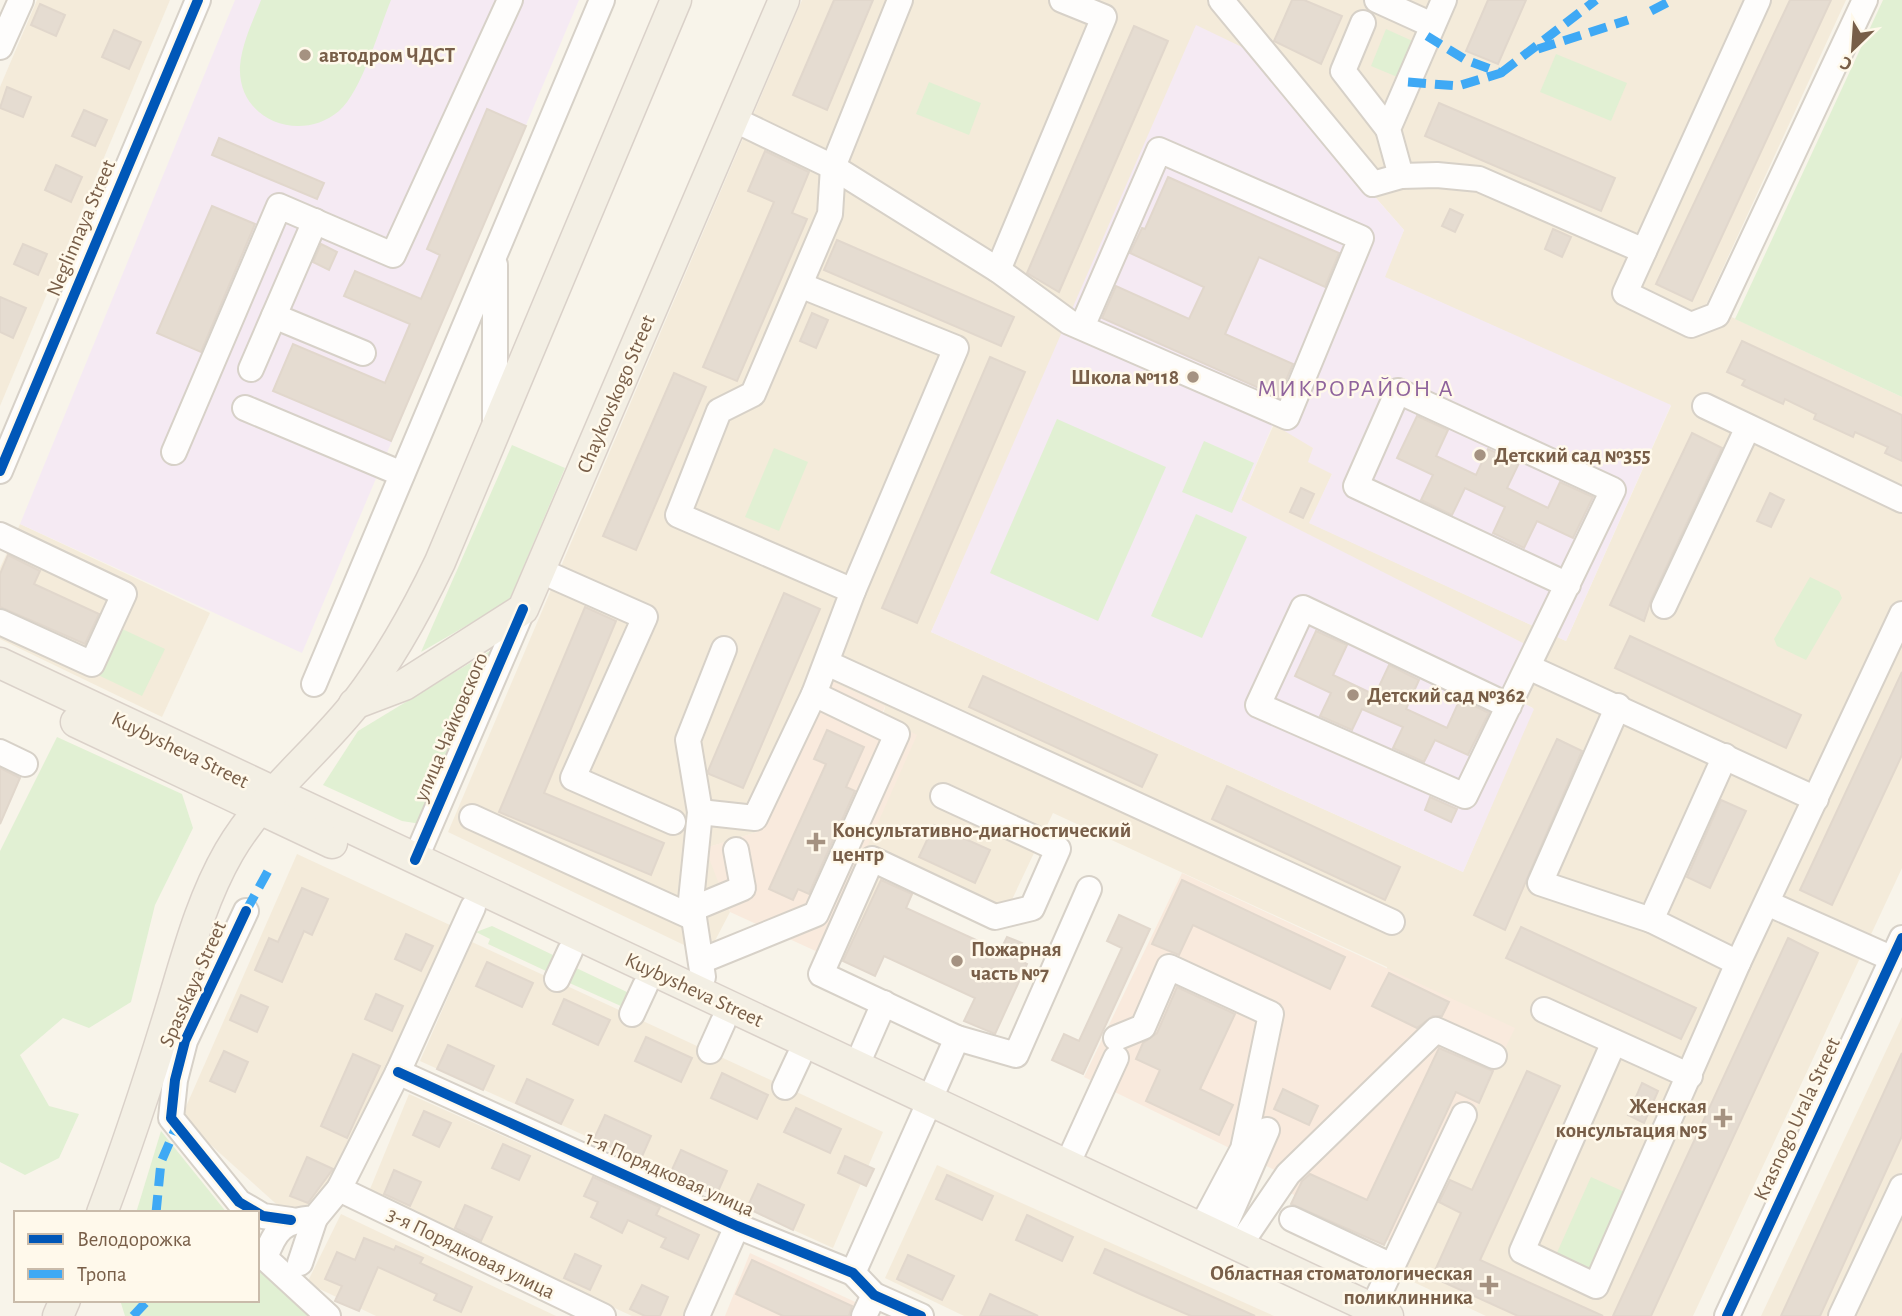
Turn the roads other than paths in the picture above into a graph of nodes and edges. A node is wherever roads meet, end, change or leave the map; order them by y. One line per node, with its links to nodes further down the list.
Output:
1 (21, 0): 16 (street)
2 (198, 0): 35 (street, Neglinnaya Street)
3 (510, 0): 21 (street)
4 (602, 0): 23 (street)
5 (676, 0): 33 (main road)
6 (784, 0): 17 (main road, Chaykovskogo Street)
7 (900, 0): 19 (street)
8 (1062, 0): 24 (street)
9 (1221, 0): 20 (street)
10 (1377, 0): 15 (street)
11 (1444, 0): 15 (street)
12 (1758, 0): 22 (street)
13 (1864, 0): 22 (street)
14 (1363, 23): 18 (street)
15 (1432, 25): 18 (street)
16 (0, 47)
17 (733, 119): 19 (street); 39 (main road, Chaykovskogo Street)
18 (1388, 129): 20 (street)
19 (833, 167): 24 (street); 25 (street)
20 (1401, 176): 22 (street)
21 (315, 221): 26 (street); 34 (street)
22 (1644, 251)
23 (495, 254): 33 (street); 36 (street)
24 (998, 271): 27 (street)
25 (800, 285): 41 (street); 41 (street)
26 (274, 316): 28 (street); 29 (street)
27 (1082, 327): 27 (street)
28 (363, 353)
29 (251, 369)
30 (1705, 406): 32 (street)
31 (245, 408): 36 (street)
32 (1748, 427): 37 (street); 42 (street)
33 (495, 430): 54 (main road)
34 (174, 452)
35 (0, 471)
36 (402, 474): 50 (street)
37 (1902, 500)
38 (0, 534): 45 (street)
39 (541, 571): 43 (main road, Chaykovskogo Street); 66 (street)
40 (1568, 584): 40 (street); 49 (street)
41 (853, 590): 48 (street)
42 (1664, 606)
43 (523, 609): 54 (main road); 68 (street, улица Чайковского)
44 (1902, 614): 62 (street)
45 (0, 622)
46 (724, 649): 64 (street)
47 (0, 663): 63 (main road, Kuybysheva Street)
48 (827, 663): 52 (street); 53 (street)
49 (1528, 667): 55 (street); 56 (street)
50 (314, 684)
51 (0, 686): 63 (main road, Kuybysheva Street)
52 (814, 694): 57 (street); 64 (street)
53 (912, 701): 57 (street); 75 (street)
54 (354, 704): 63 (main road)
55 (1509, 706): 55 (street)
56 (1618, 706): 59 (street); 74 (street)
57 (897, 734): 78 (street)
58 (0, 752): 60 (street)
59 (1725, 756): 62 (street); 74 (street)
60 (25, 764)
61 (943, 796): 83 (street)
62 (1816, 799): 70 (street)
63 (264, 802): 68 (main road, Kuybysheva Street); 71 (main road, Kuybysheva Street); 102 (main road)
64 (700, 812): 73 (street)
65 (472, 817): 73 (street)
66 (673, 822)
67 (736, 850): 73 (street)
68 (415, 860): 82 (main road, Kuybysheva Street)
69 (1089, 889): 87 (street)
70 (1767, 903): 77 (street); 79 (street)
71 (472, 906): 76 (main road, Kuybysheva Street); 93 (street)
72 (246, 911): 103 (street, Spasskaya Street)
73 (692, 914): 78 (street)
74 (1651, 920): 79 (street)
75 (1392, 922)
76 (570, 951): 80 (street); 81 (main road, Kuybysheva Street)
77 (1898, 951): 118 (street, Krasnogo Urala Street)
78 (701, 961): 82 (street)
79 (1738, 963): 94 (street)
80 (557, 979)
81 (645, 986): 85 (street); 86 (main road, Kuybysheva Street)
82 (704, 995): 92 (main road, Kuybysheva Street)
83 (884, 1003): 87 (street); 92 (street)
84 (1544, 1010): 88 (street)
85 (632, 1014)
86 (723, 1022): 89 (street); 91 (main road, Kuybysheva Street)
87 (957, 1038): 96 (street)
88 (1614, 1042): 94 (street); 94 (street)
89 (710, 1051)
90 (1494, 1056): 108 (street)
91 (799, 1057): 95 (street); 96 (main road, Kuybysheva Street)
92 (856, 1066): 96 (main road, Kuybysheva Street)
93 (398, 1072): 101 (street); 107 (street, 1-я Порядковая улица)
94 (1689, 1076)
95 (785, 1087)
96 (927, 1107): 99 (main road, Kuybysheva Street); 111 (street); 113 (main road, Kuybysheva Street)
97 (1464, 1115): 110 (street)
98 (1267, 1129): 108 (street)
99 (1068, 1164): 108 (main road, Kuybysheva Street); 108 (street)
100 (1902, 1187): 119 (street)
101 (339, 1189): 105 (street); 115 (street, 3-я Порядковая улица)
102 (103, 1211)
103 (254, 1211)
104 (259, 1214): 105 (street, Spasskaya Street)
105 (303, 1219): 109 (street); 114 (street)
106 (1292, 1219): 110 (street)
107 (737, 1226): 111 (street, 1-я Порядковая улица); 116 (street)
108 (1220, 1237): 113 (main road, Kuybysheva Street)
109 (300, 1263)
110 (1392, 1266): 113 (street)
111 (853, 1273): 112 (street, 1-я Порядковая улица)
112 (869, 1305): 117 (street, 1-я Порядковая улица)
113 (1361, 1312)
114 (328, 1316)
115 (604, 1316)
116 (697, 1316)
117 (920, 1316)
118 (1727, 1316)
119 (1841, 1316)

